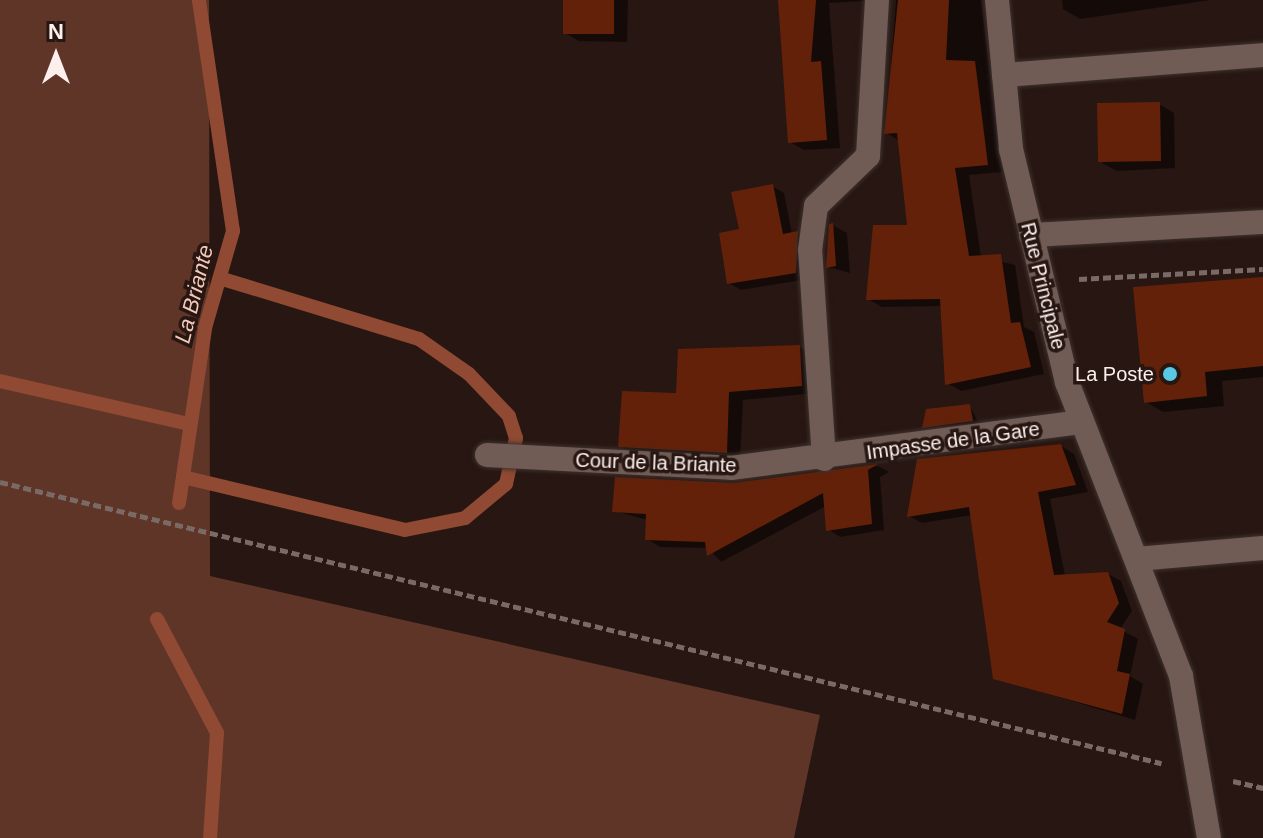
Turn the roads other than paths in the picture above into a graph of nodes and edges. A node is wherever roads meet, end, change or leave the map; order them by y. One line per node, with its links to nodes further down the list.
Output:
1 (877, 0): 9 (street)
2 (997, 0): 4 (street, Rue Principale)
3 (1263, 55): 4 (street)
4 (1004, 75): 6 (street, Rue Principale)
5 (1263, 222): 6 (street)
6 (1031, 235): 7 (street, Rue Principale)
7 (1082, 422): 9 (street, Impasse de la Gare); 11 (street, Rue Principale)
8 (487, 455): 9 (street, Cour de la Briante)
9 (824, 459)
10 (1263, 548): 11 (street)
11 (1137, 559): 12 (street, Rue Principale)
12 (1209, 838)

